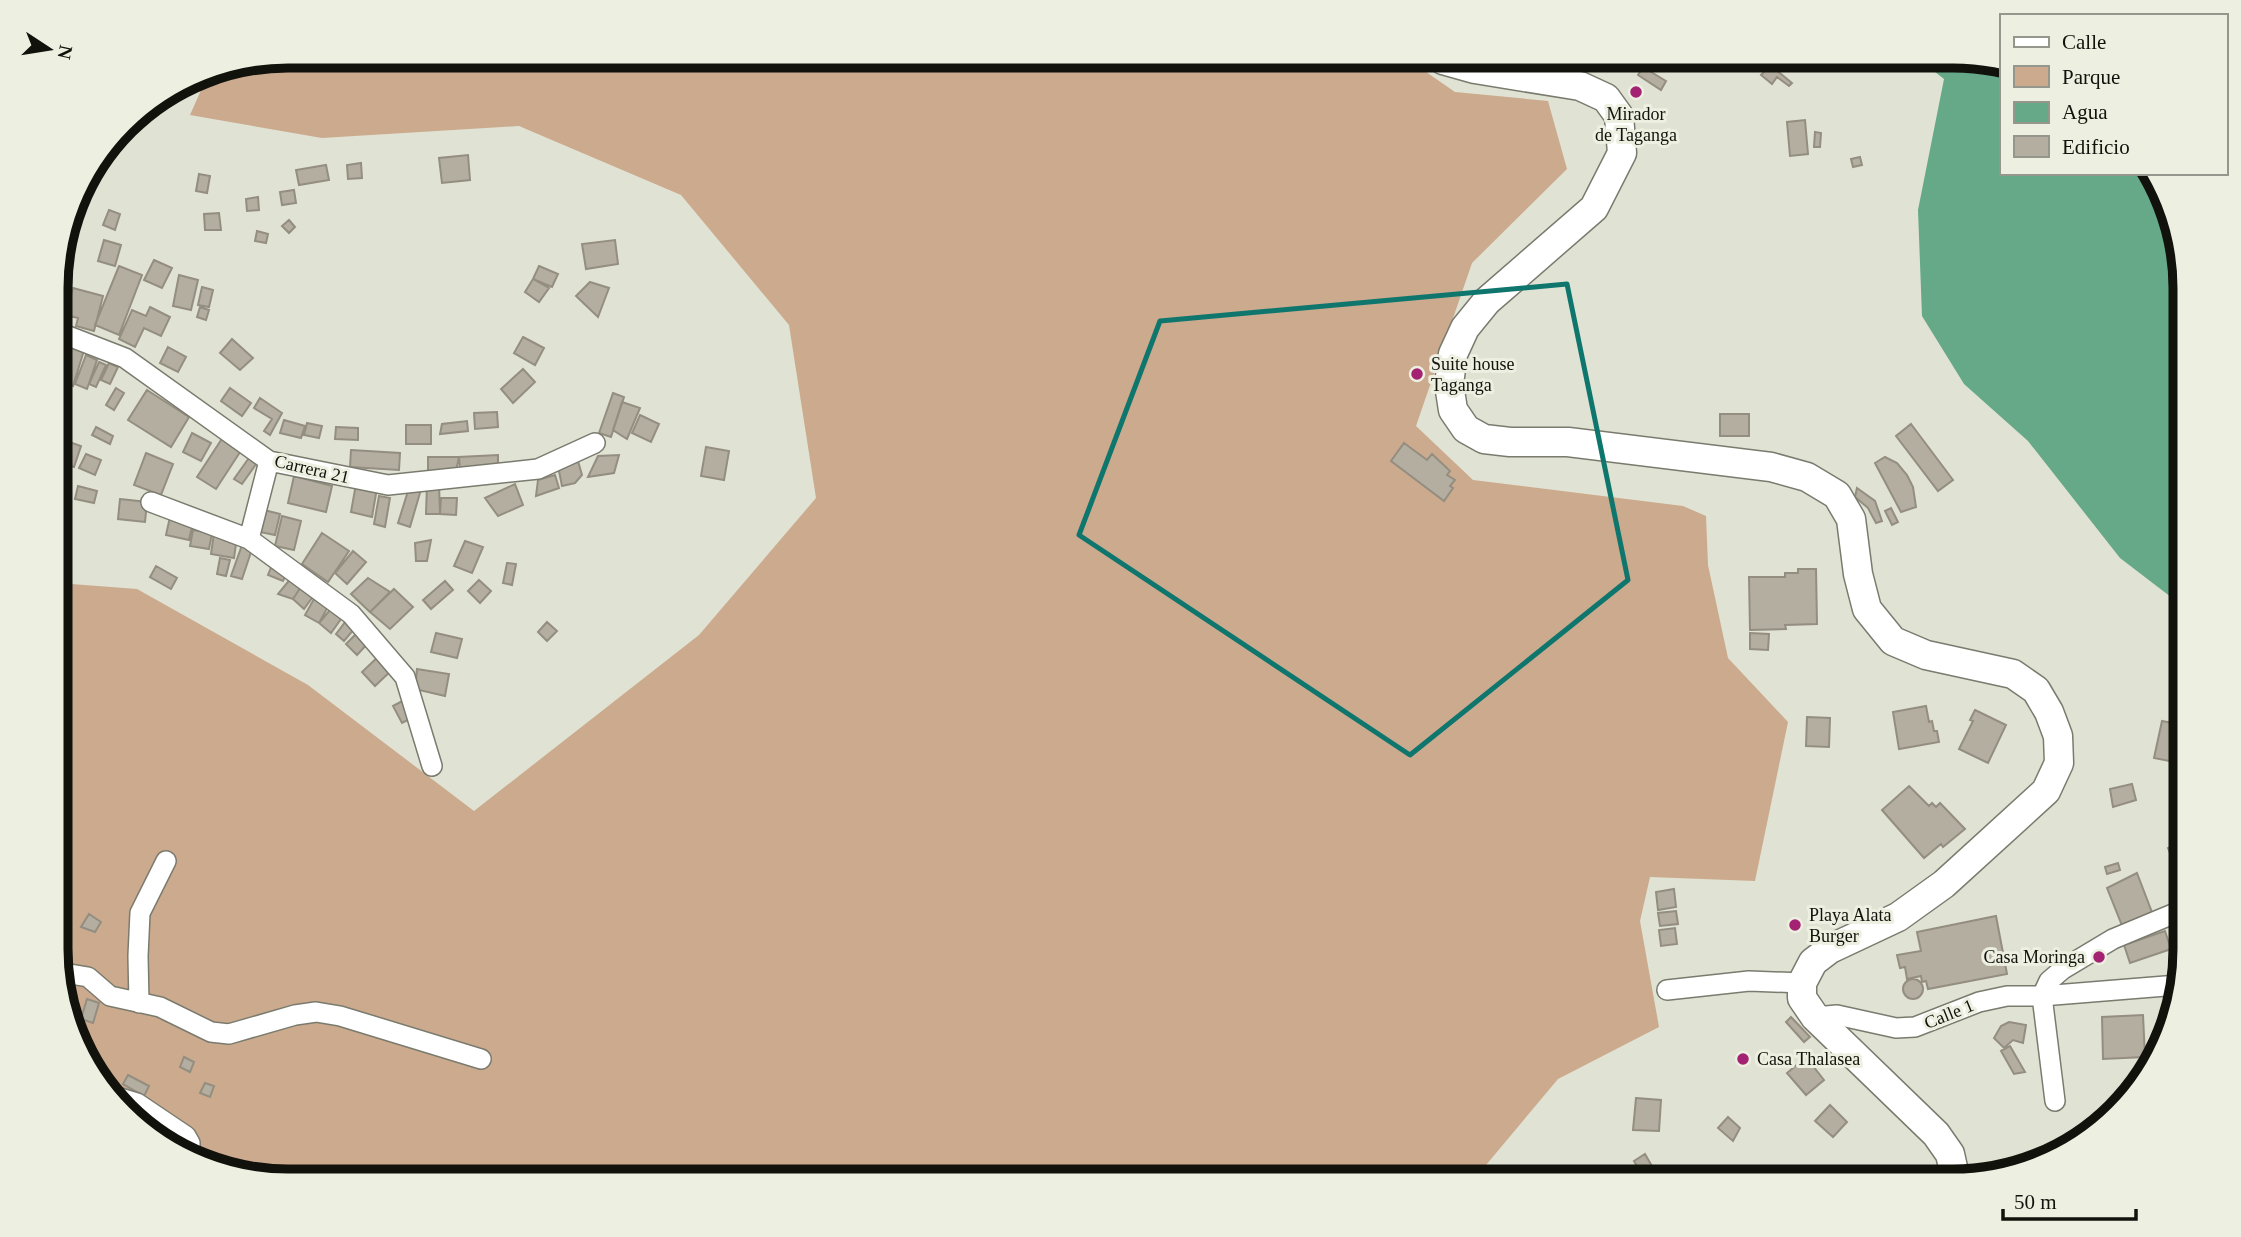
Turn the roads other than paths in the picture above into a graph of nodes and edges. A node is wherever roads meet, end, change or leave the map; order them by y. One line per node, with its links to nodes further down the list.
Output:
1 (1471, 68): 11 (street)
2 (69, 336): 4 (street, Carrera 21)
3 (595, 443): 4 (street, Carrera 21)
4 (269, 461): 6 (street)
5 (151, 502): 6 (street)
6 (249, 539): 7 (street)
7 (432, 766)
8 (166, 861): 15 (street)
9 (2173, 914): 14 (street)
10 (70, 974): 15 (street)
11 (1802, 983): 13 (street); 16 (street)
12 (2170, 986): 14 (street, Calle 1)
13 (1667, 990)
14 (2042, 996): 16 (street, Calle 1); 19 (street)
15 (139, 1003): 17 (street)
16 (1815, 1017): 21 (street)
17 (481, 1059)
18 (131, 1101): 20 (street)
19 (2054, 1101)
20 (190, 1145)
21 (1954, 1168)

